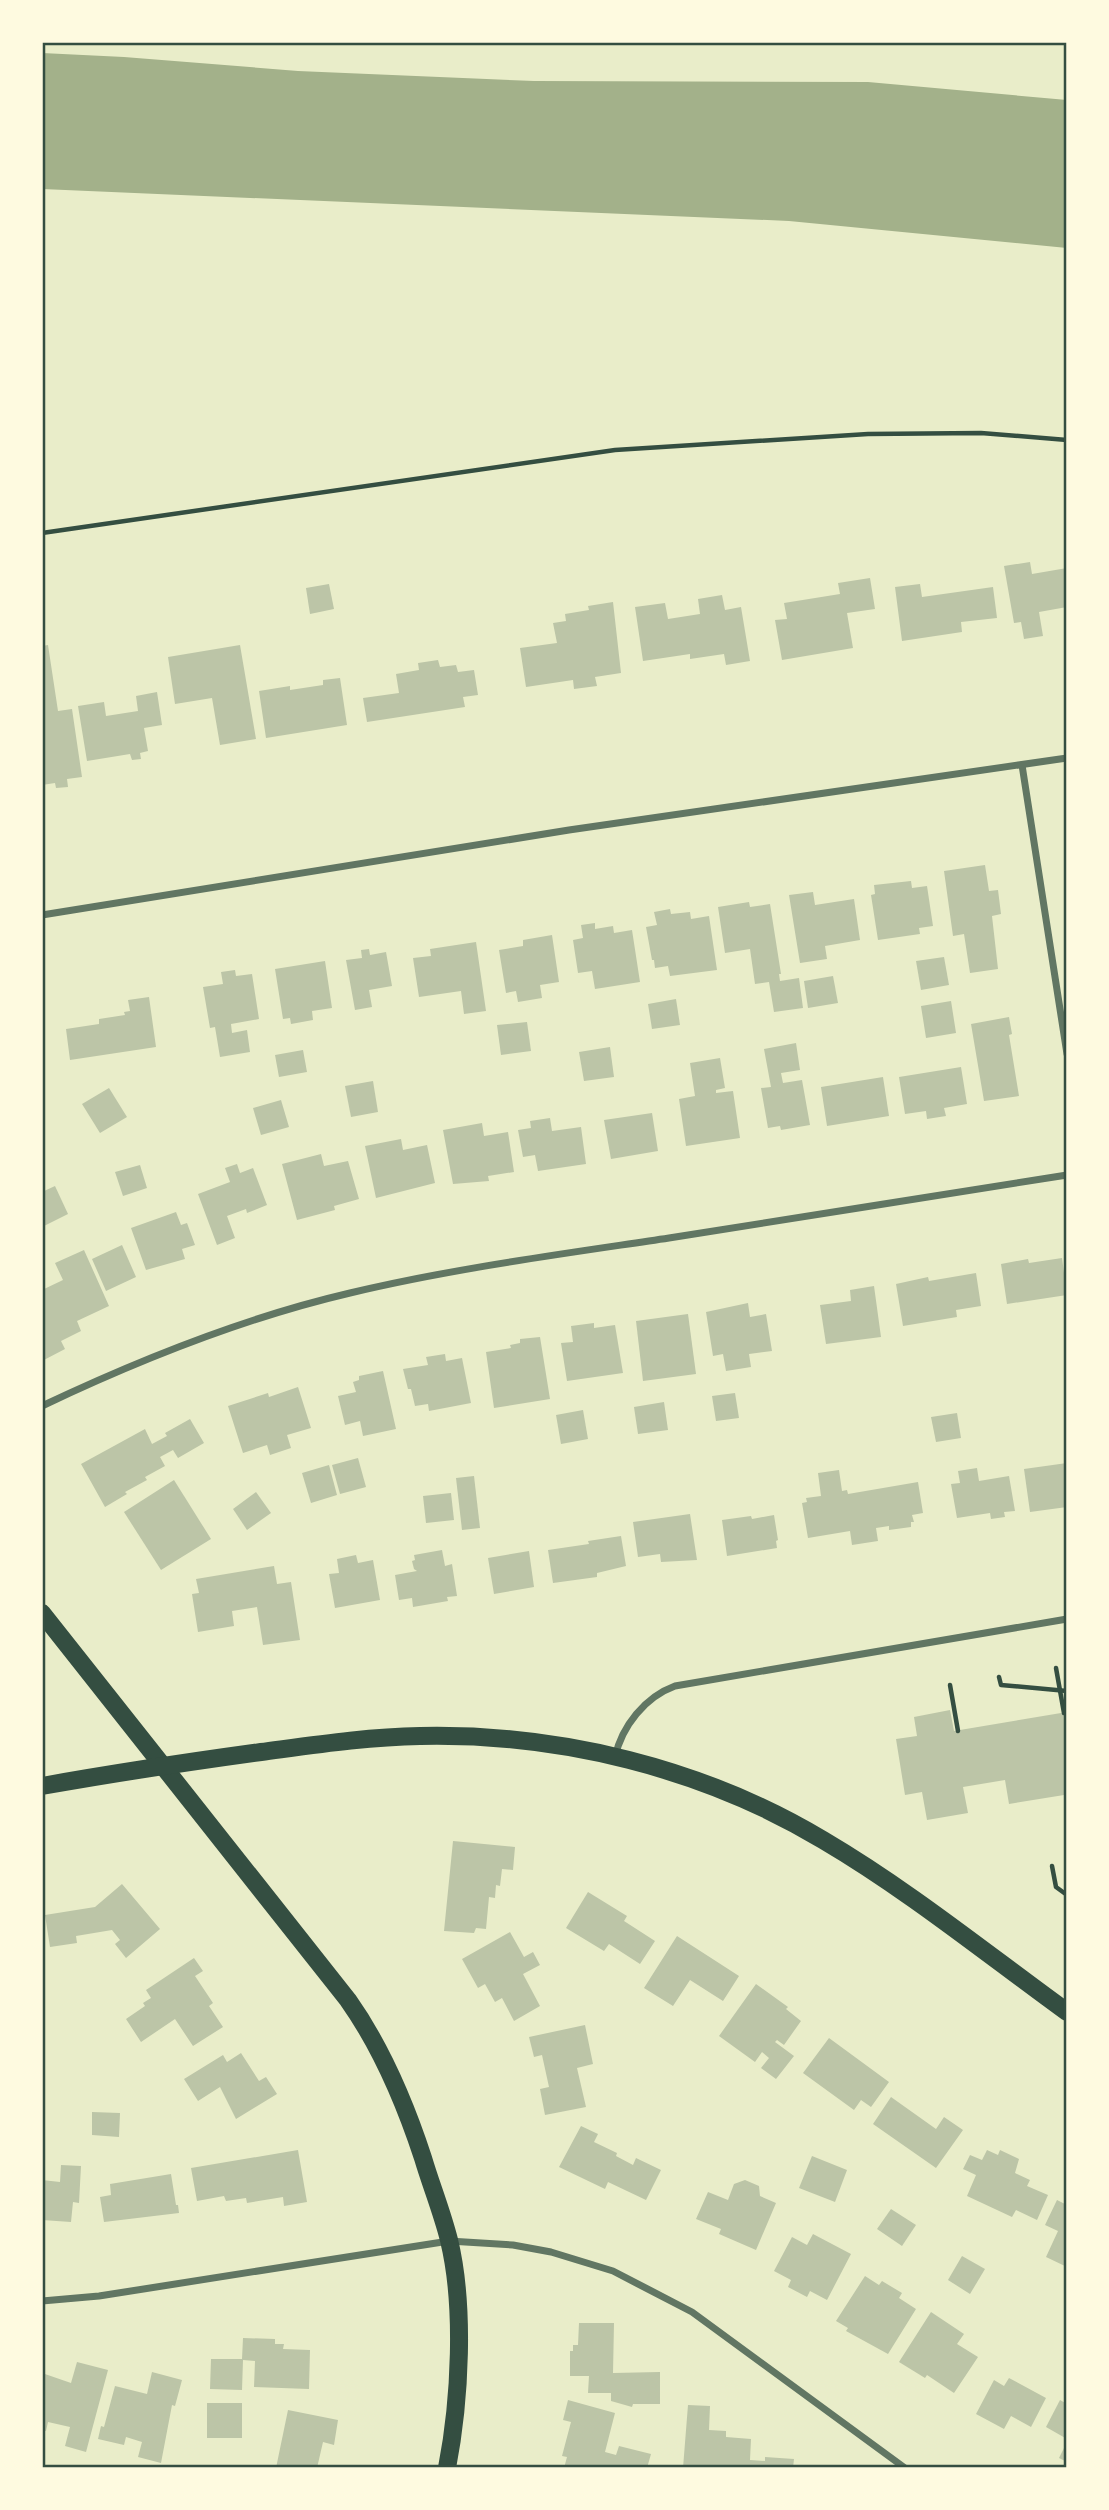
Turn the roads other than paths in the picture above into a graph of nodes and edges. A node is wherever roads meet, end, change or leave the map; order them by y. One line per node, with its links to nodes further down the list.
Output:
1 (1067, 758): 2 (street)
2 (1022, 765): 3 (street); 4 (street)
3 (42, 915)
4 (1067, 1054)
5 (1067, 1175): 6 (street)
6 (42, 1406)
7 (42, 1613): 10 (main road)
8 (1067, 1619): 9 (street)
9 (615, 1757): 10 (main road); 12 (main road)
10 (162, 1766): 11 (main road); 13 (main road)
11 (42, 1786)
12 (1067, 2012)
13 (449, 2241): 14 (street); 15 (main road); 16 (street)
14 (42, 2301)
15 (447, 2468)
16 (904, 2468)

